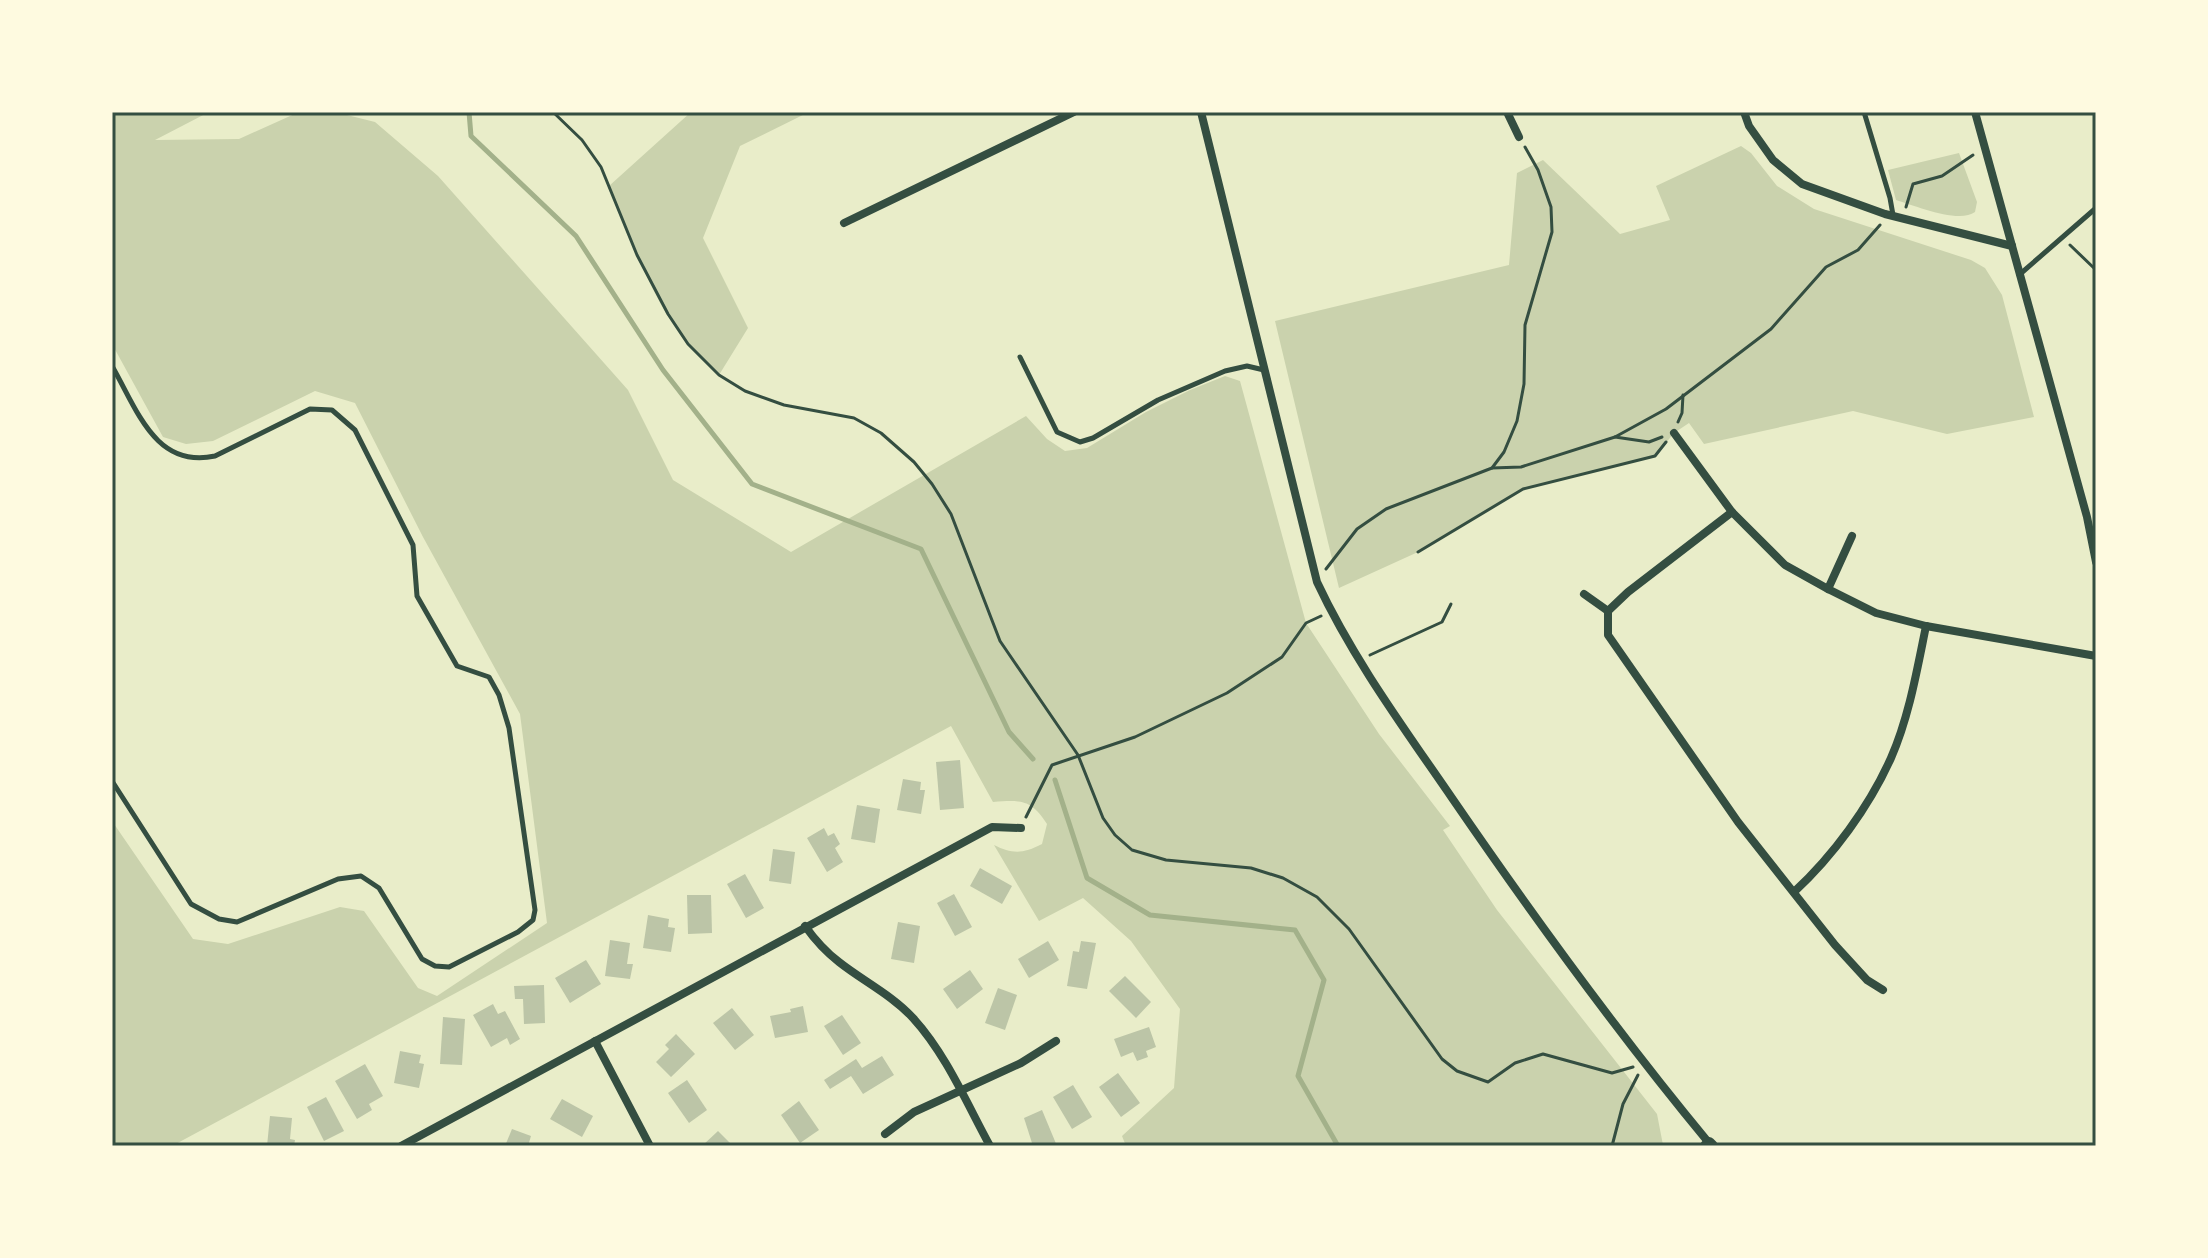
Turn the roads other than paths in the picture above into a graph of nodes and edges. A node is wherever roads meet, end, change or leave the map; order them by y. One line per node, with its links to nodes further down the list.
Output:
1 (1074, 112): 10 (street)
2 (1201, 112): 15 (street)
3 (1507, 112): 7 (street)
4 (1744, 112): 9 (street)
5 (1864, 112): 9 (lane)
6 (1975, 112): 11 (street)
7 (1519, 137)
8 (2096, 208): 12 (lane)
9 (1893, 216): 11 (street)
10 (844, 223)
11 (2012, 246): 12 (street)
12 (2019, 275): 19 (street)
13 (1020, 357): 15 (lane)
14 (112, 366): 25 (lane)
15 (1264, 370): 34 (street)
16 (1674, 433): 17 (street)
17 (1732, 512): 20 (street); 22 (street)
18 (1852, 536): 20 (street)
19 (2096, 562)
20 (1828, 589): 23 (street)
21 (1584, 594): 22 (street)
22 (1608, 611): 27 (street)
23 (1926, 626): 24 (street); 27 (street)
24 (2096, 656)
25 (112, 781)
26 (1021, 828): 28 (street)
27 (1794, 892): 29 (street)
28 (805, 926): 30 (street); 32 (street)
29 (1883, 990)
30 (595, 1041): 35 (street); 36 (street)
31 (1056, 1041): 32 (street)
32 (960, 1092): 33 (street); 37 (street)
33 (885, 1134)
34 (1709, 1145)
35 (401, 1146)
36 (650, 1146)
37 (990, 1146)

